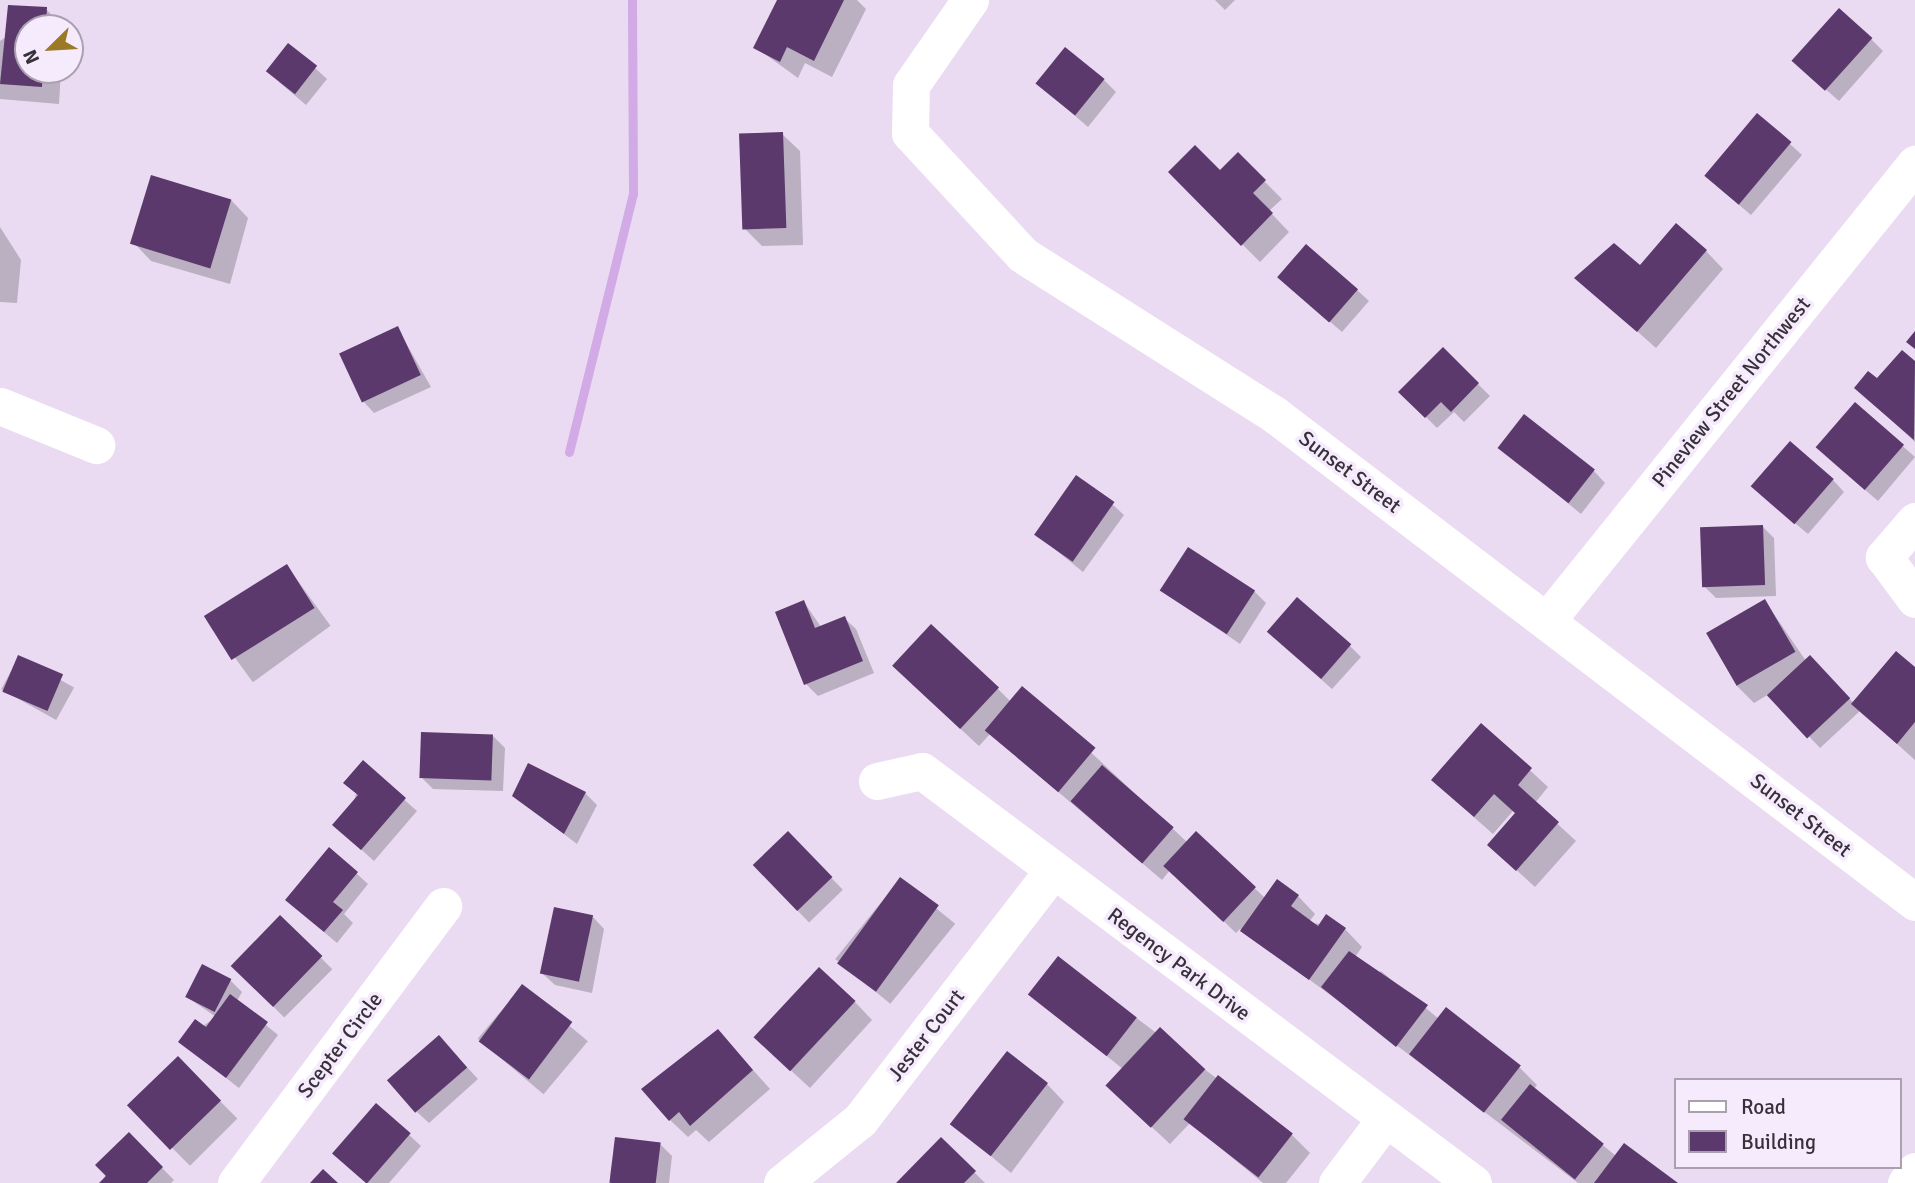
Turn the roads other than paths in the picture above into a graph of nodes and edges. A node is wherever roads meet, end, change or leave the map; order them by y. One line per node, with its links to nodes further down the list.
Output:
1 (970, 0): 7 (street, Sunset Street)
2 (1915, 164): 7 (street, Pineview Street Northwest)
3 (0, 406): 4 (street)
4 (96, 445)
5 (1915, 521): 6 (street)
6 (1915, 599)
7 (1548, 620): 10 (street, Sunset Street)
8 (877, 781): 9 (street, Regency Park Drive)
9 (1053, 870): 12 (street, Regency Park Drive); 15 (street, Jester Court)
10 (1915, 902)
11 (443, 906): 14 (street, Scepter Circle)
12 (1385, 1119): 16 (street); 17 (street, Regency Park Drive)
13 (1915, 1171): 18 (street)
14 (236, 1183)
15 (782, 1183)
16 (1337, 1183)
17 (1473, 1183)
18 (1906, 1183)

